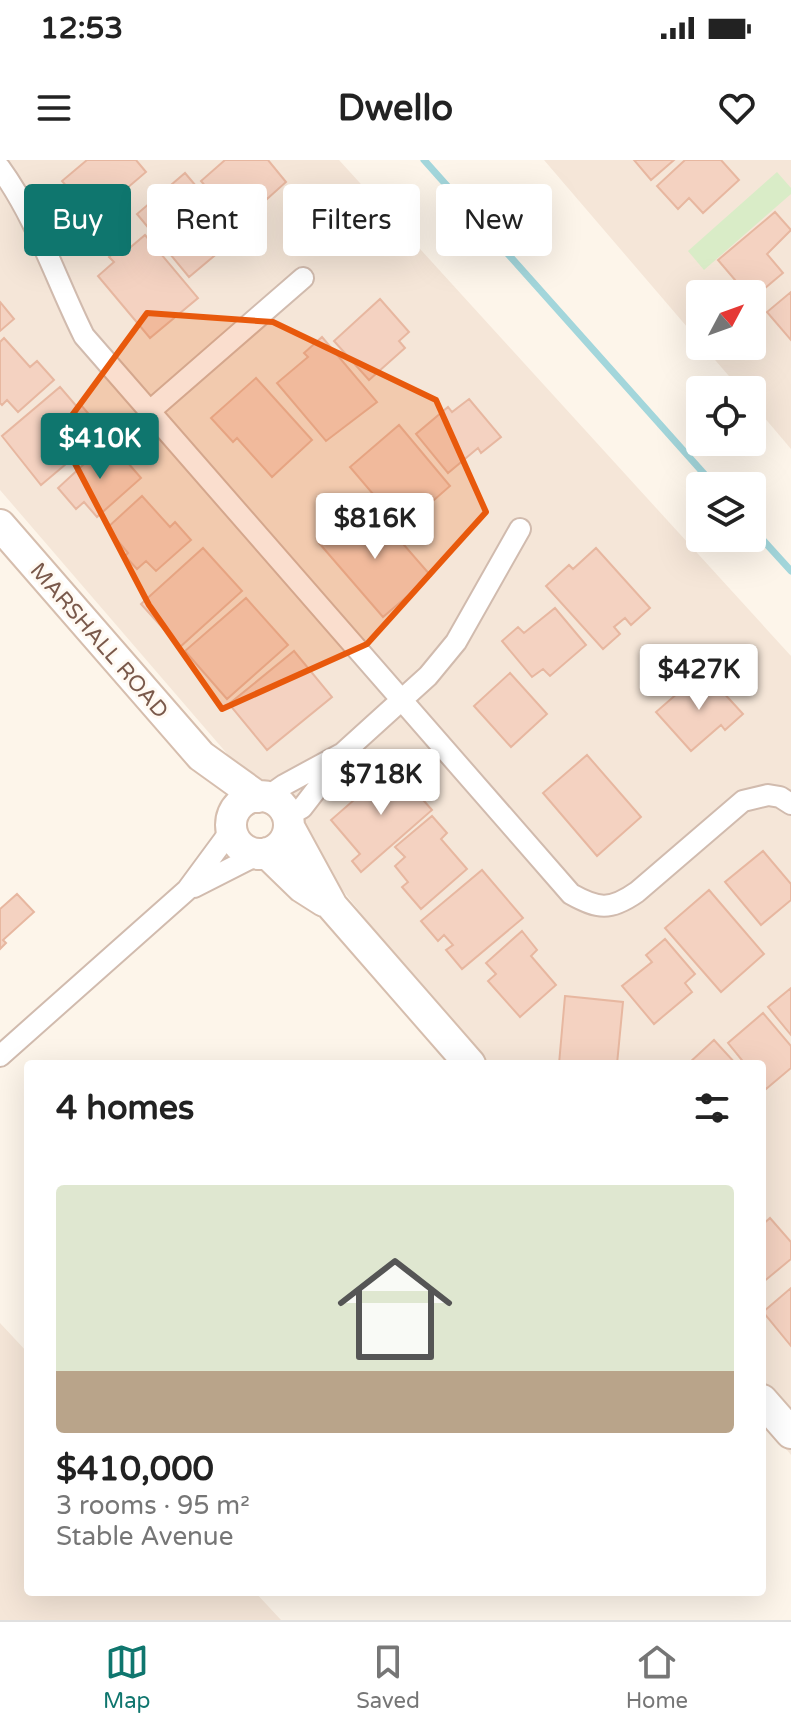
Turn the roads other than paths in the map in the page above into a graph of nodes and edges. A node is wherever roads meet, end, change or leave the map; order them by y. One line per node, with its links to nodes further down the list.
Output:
1 (0, 168): 3 (street)
2 (303, 278): 3 (street)
3 (150, 411): 6 (street)
4 (0, 525): 8 (street, MARSHALL ROAD)
5 (520, 529): 6 (street)
6 (402, 700): 7 (street); 9 (street)
7 (343, 753): 10 (street); 10 (street)
8 (201, 756): 10 (street, MARSHALL ROAD); 11 (street, MARSHALL ROAD)
9 (791, 804)
10 (275, 809): 11 (street); 12 (street); 14 (street, MARSHALL ROAD)
11 (232, 825): 12 (street); 13 (street)
12 (263, 854): 13 (street); 14 (street, MARSHALL ROAD)
13 (187, 890): 15 (street)
14 (332, 906): 16 (street, MARSHALL ROAD)
15 (0, 1056)
16 (467, 1060)
17 (766, 1405): 18 (street)
18 (791, 1433)

